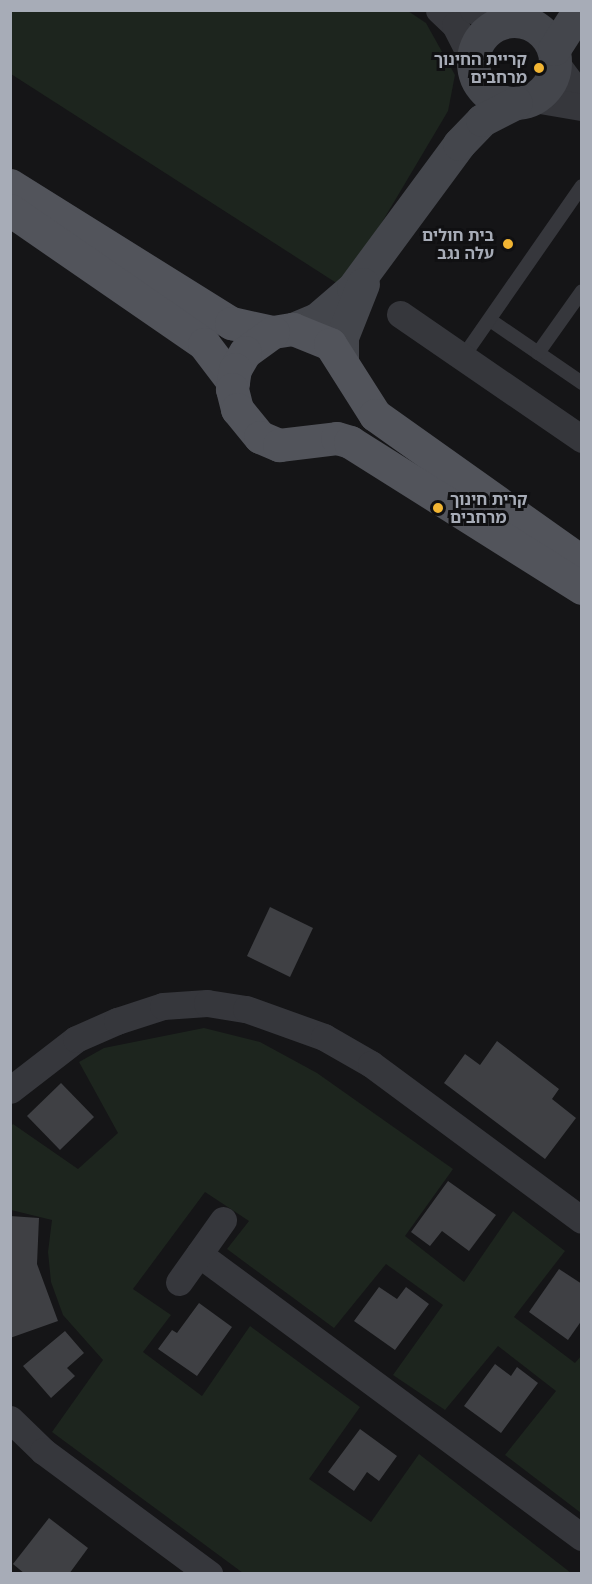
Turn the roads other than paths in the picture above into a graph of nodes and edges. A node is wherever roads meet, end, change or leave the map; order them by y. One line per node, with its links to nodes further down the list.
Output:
1 (439, 10): 6 (street)
2 (559, 10): 4 (street)
3 (579, 10): 5 (street)
4 (498, 18): 5 (street); 6 (street)
5 (555, 56): 7 (street); 8 (street)
6 (473, 65): 8 (street); 10 (street)
7 (582, 98)
8 (525, 101): 9 (street); 10 (street)
9 (582, 107)
10 (459, 144): 14 (street)
11 (10, 185): 18 (main road)
12 (582, 186): 17 (lane)
13 (10, 210): 22 (main road)
14 (372, 265): 18 (street); 21 (street)
15 (582, 291): 19 (lane)
16 (400, 314): 20 (street)
17 (490, 320): 19 (lane); 20 (lane)
18 (283, 331): 21 (main road); 22 (main road)
19 (538, 353): 23 (lane)
20 (463, 357): 25 (street)
21 (345, 369): 24 (main road); 26 (main road)
22 (233, 382): 24 (main road)
23 (582, 383)
24 (319, 439): 27 (main road)
25 (582, 439)
26 (582, 562)
27 (582, 588)
28 (10, 1090): 30 (street)
29 (223, 1220): 31 (street)
30 (582, 1220)
31 (199, 1254): 32 (street); 34 (street)
32 (179, 1282)
33 (10, 1419): 35 (street)
34 (582, 1537)
35 (209, 1574)

